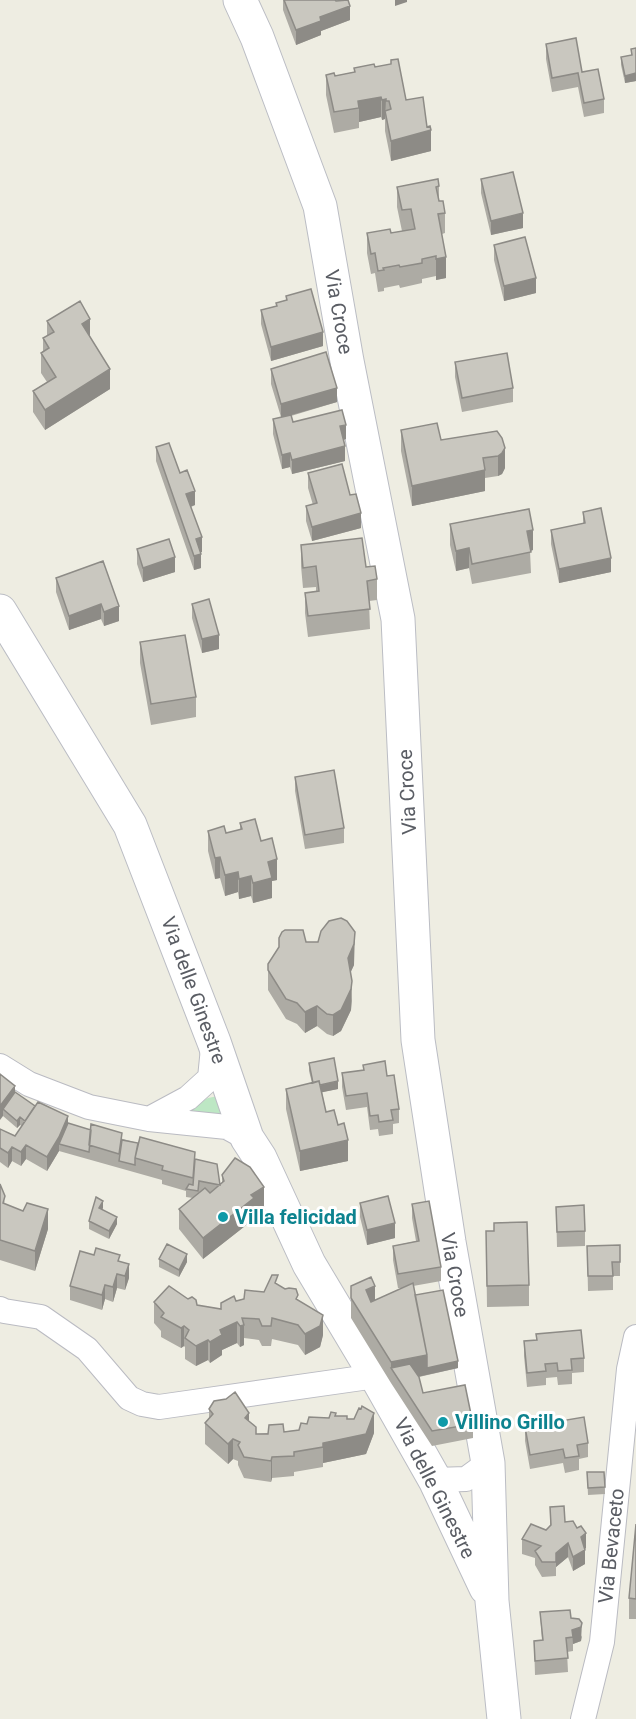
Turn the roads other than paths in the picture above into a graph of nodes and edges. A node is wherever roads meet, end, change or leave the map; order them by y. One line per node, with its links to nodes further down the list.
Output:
1 (240, 0): 10 (street, Via Croce)
2 (0, 610): 3 (street, Via delle Ginestre)
3 (214, 1042): 5 (street); 6 (street, Via delle Ginestre)
4 (0, 1066): 5 (street)
5 (149, 1119): 6 (street)
6 (247, 1138): 9 (street, Via delle Ginestre)
7 (0, 1309): 9 (street)
8 (636, 1337): 14 (street, Via Bevaceto)
9 (376, 1376): 11 (street, Via delle Ginestre)
10 (488, 1463): 11 (street); 12 (street, Via Croce)
11 (435, 1480): 12 (street, Via delle Ginestre)
12 (492, 1600): 13 (street, Via Croce)
13 (504, 1719)
14 (583, 1719)

